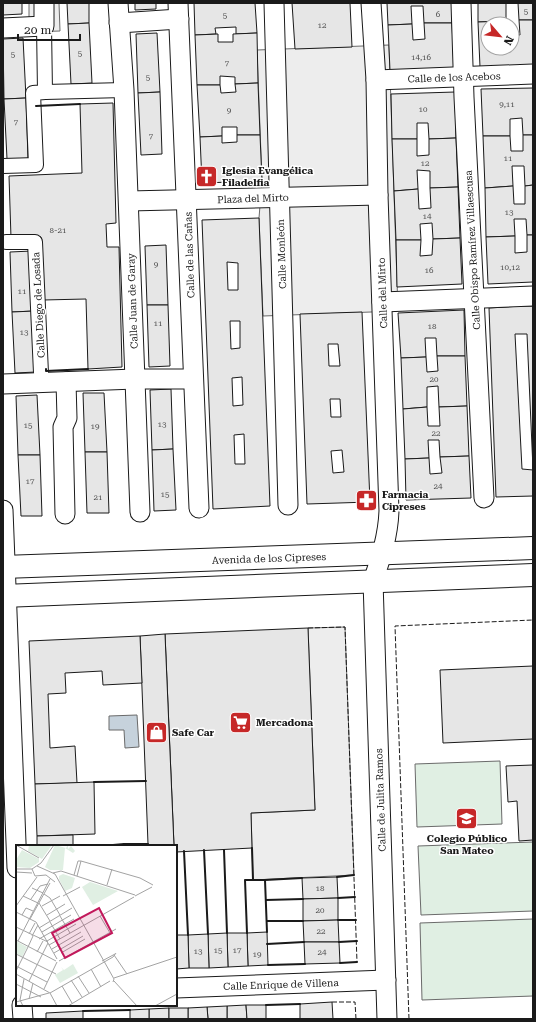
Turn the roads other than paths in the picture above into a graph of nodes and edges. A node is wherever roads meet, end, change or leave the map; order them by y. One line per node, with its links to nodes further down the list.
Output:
1 (44, 3): 8 (street)
2 (118, 3): 7 (street, Calle Juan de Garay)
3 (274, 3): 17 (street, Calle Monleón)
4 (371, 3): 12 (street, Calle del Mirto)
5 (461, 3): 11 (street, Calle Obispo Ramírez Villaescusa)
6 (178, 11): 7 (street); 18 (street, Calle de las Cañas)
7 (119, 23): 13 (street, Calle Juan de Garay)
8 (44, 26): 9 (street); 14 (street)
9 (3, 28)
10 (533, 74): 11 (street, Calle de los Acebos)
11 (463, 76): 12 (street, Calle de los Acebos); 22 (street, Calle Obispo Ramírez Villaescusa)
12 (376, 80): 16 (street, Calle del Mirto)
13 (124, 90): 14 (street); 19 (street, Calle Juan de Garay)
14 (45, 92): 15 (street)
15 (3, 166)
16 (378, 195): 17 (street, Plaza del Mirto); 23 (street, Calle del Mirto)
17 (279, 197): 18 (street, Plaza del Mirto); 30 (street, Calle Monleón)
18 (187, 200): 19 (street, Plaza del Mirto); 25 (street, Calle de las Cañas)
19 (128, 201): 26 (street, Calle Juan de Garay)
20 (6, 242): 24 (street, Calle Diego de Losada)
21 (533, 296): 22 (street)
22 (474, 298): 23 (street); 29 (street, Calle Obispo Ramírez Villaescusa)
23 (382, 302): 36 (street, Calle del Mirto)
24 (41, 373)
25 (193, 379): 26 (street); 31 (street, Calle de las Cañas)
26 (135, 380): 27 (street); 33 (street, Calle Juan de Garay)
27 (66, 382): 28 (street); 34 (street)
28 (3, 384)
29 (484, 498)
30 (288, 505)
31 (200, 508)
32 (3, 510): 37 (street)
33 (140, 512)
34 (65, 514)
35 (533, 548): 36 (main road, Avenida de los Cipreses)
36 (382, 554): 37 (main road, Avenida de los Cipreses); 39 (street, Calle del Mirto)
37 (4, 567): 40 (street)
38 (533, 575): 39 (main road)
39 (373, 581): 40 (main road); 42 (street, Calle de Julita Ramos)
40 (5, 596): 41 (street)
41 (16, 845)
42 (386, 980): 43 (street, Calle Enrique de Villena); 46 (street, Calle de Julita Ramos)
43 (177, 988)
44 (22, 1006): 45 (street)
45 (22, 1019)
46 (387, 1019)

